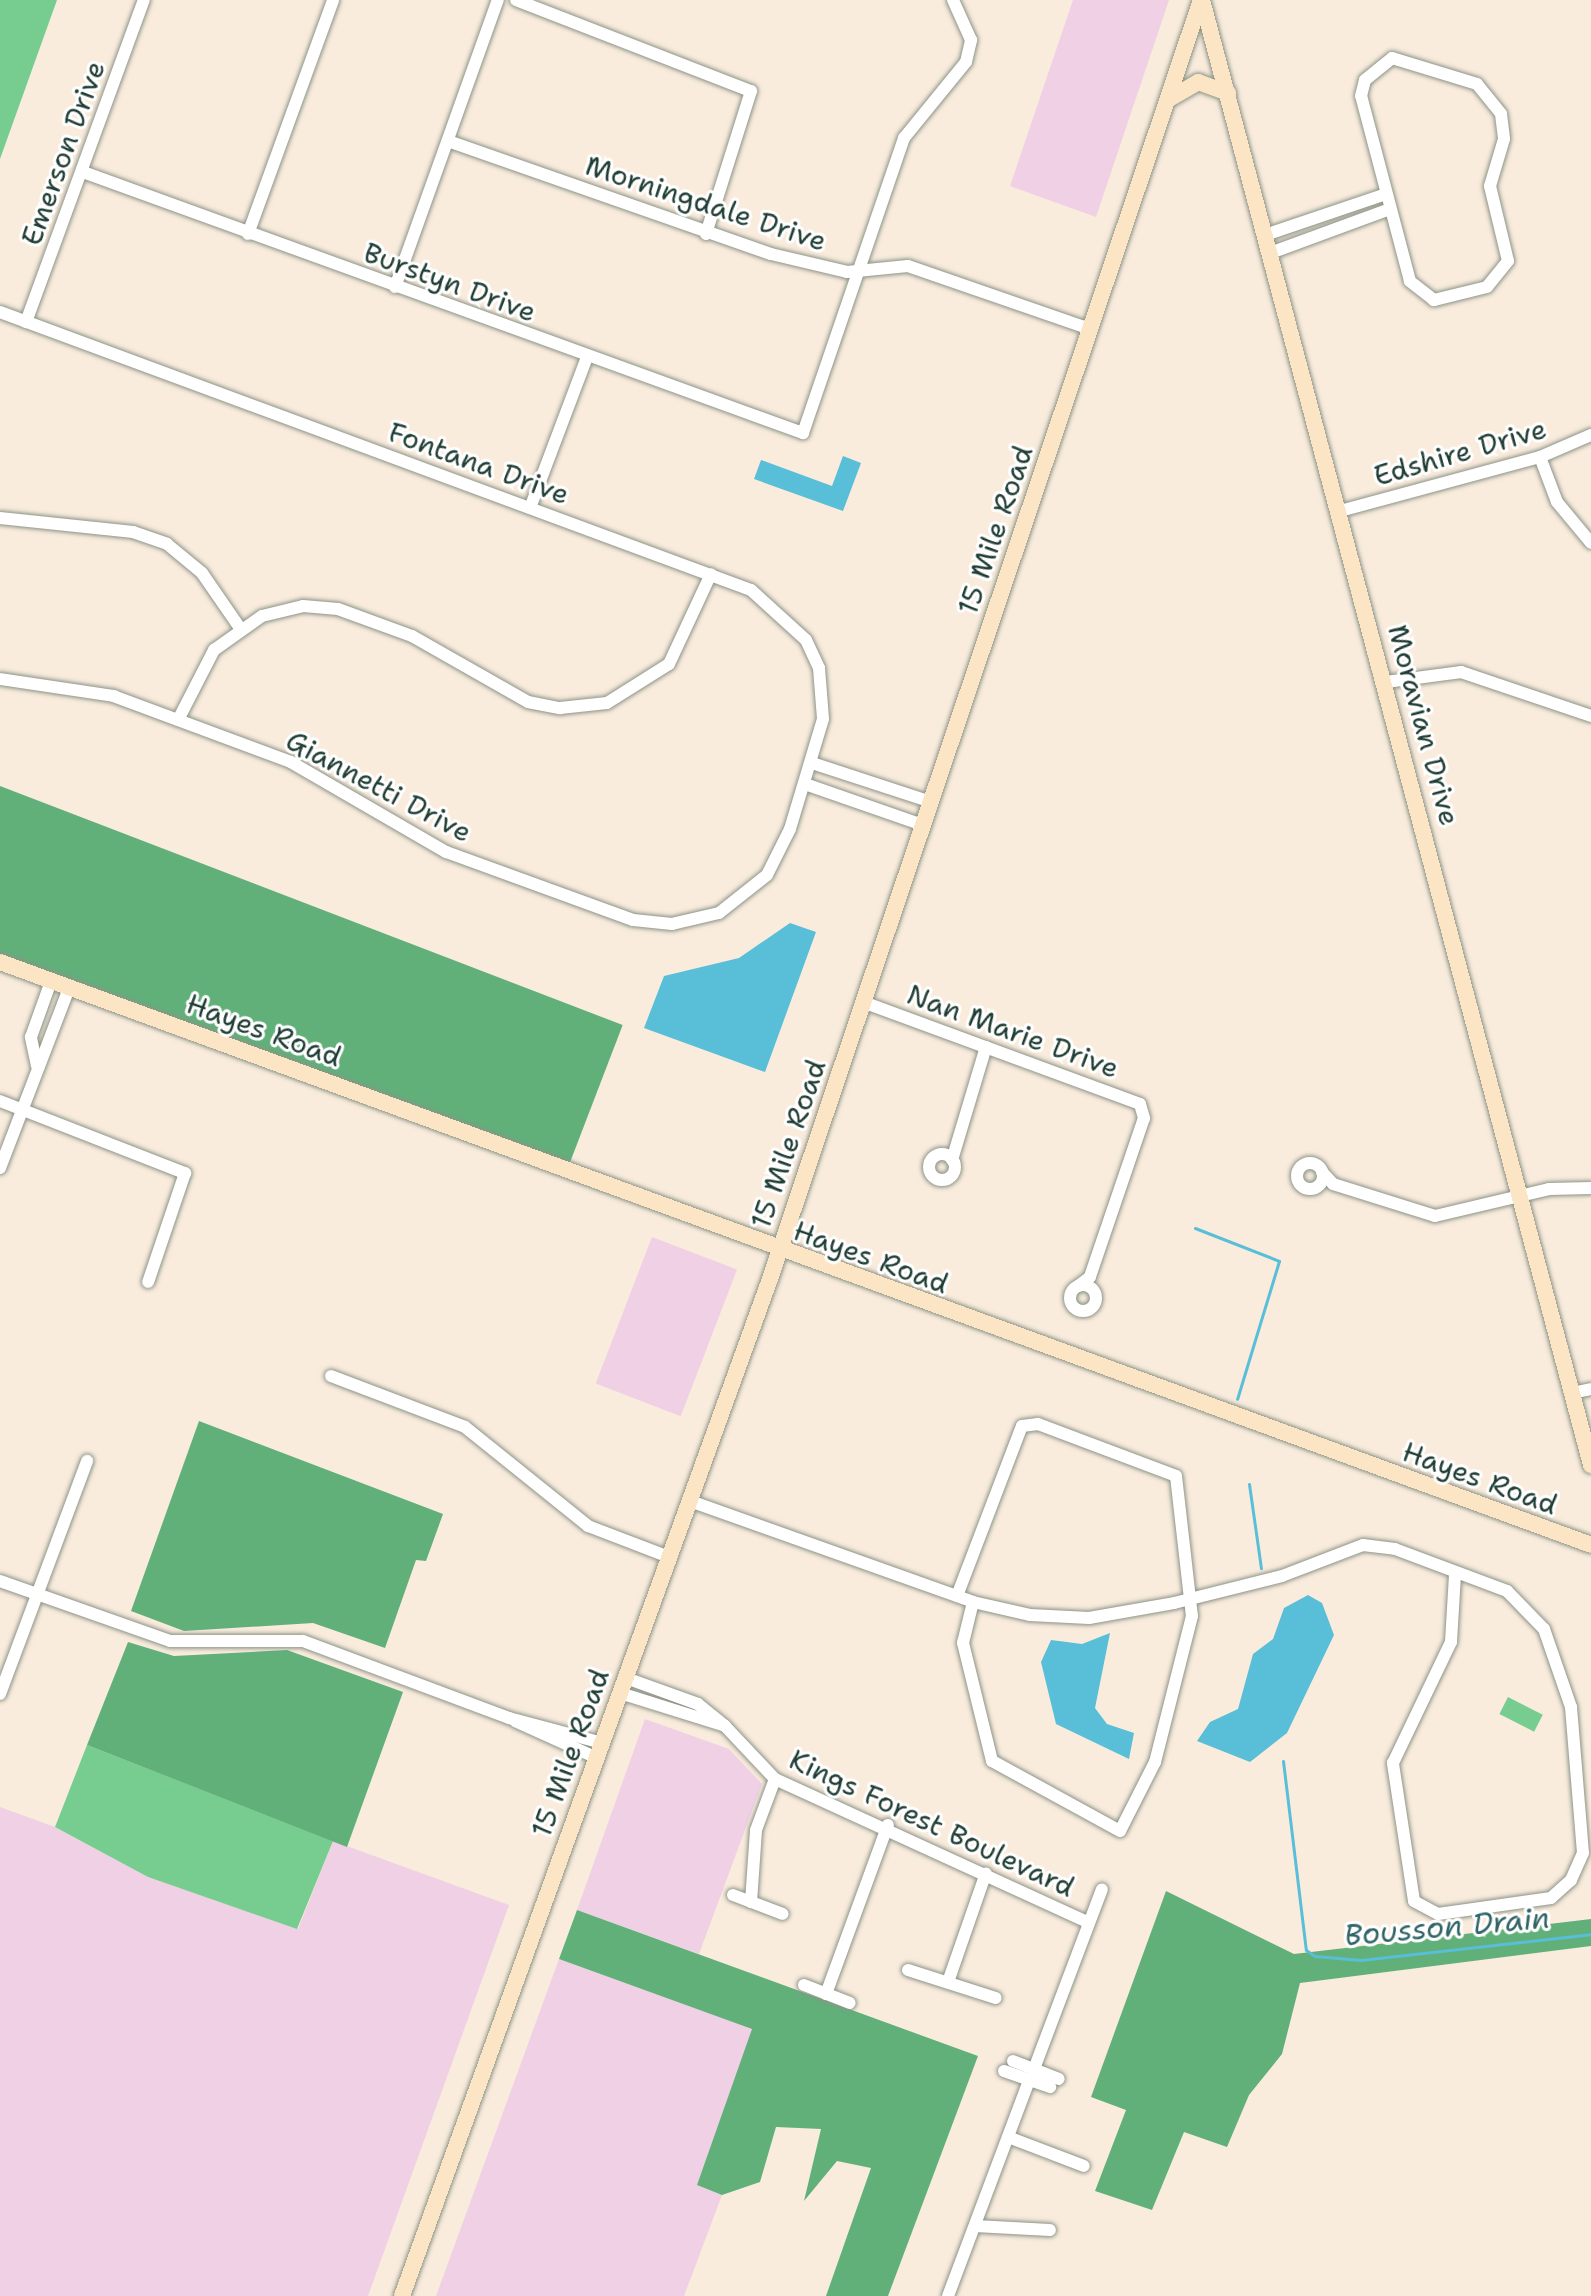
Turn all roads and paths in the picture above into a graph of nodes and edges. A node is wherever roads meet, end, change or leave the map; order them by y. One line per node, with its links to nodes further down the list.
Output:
1 (144, 0): 10 (street, Emerson Drive)
2 (333, 0): 13 (street)
3 (498, 0): 9 (street)
4 (516, 0): 14 (street)
5 (953, 0): 17 (street)
6 (1202, 0): 7 (street, Moravian Drive); 8 (street, 15 Mile Road)
7 (1228, 93): 8 (street); 15 (street, Moravian Drive)
8 (1166, 103): 21 (street, 15 Mile Road)
9 (448, 141): 14 (street, Morningdale Drive); 18 (street)
10 (83, 172): 13 (street, Burstyn Drive); 20 (street, Emerson Drive)
11 (1386, 194): 12 (street); 12 (street); 15 (street)
12 (1390, 209): 16 (street)
13 (248, 234): 18 (street, Burstyn Drive)
14 (706, 234): 17 (street, Morningdale Drive)
15 (1268, 234): 16 (street, Moravian Drive)
16 (1273, 252): 26 (street, Moravian Drive)
17 (862, 269): 21 (street, Morningdale Drive); 22 (street, Burstyn Drive)
18 (395, 287): 22 (street, Burstyn Drive)
19 (0, 312): 20 (street, Fontana Drive)
20 (26, 322): 25 (street, Fontana Drive)
21 (1090, 329): 37 (street, 15 Mile Road)
22 (587, 357): 25 (street)
23 (1591, 435): 24 (street, Edshire Drive)
24 (1540, 457): 26 (street, Edshire Drive); 28 (street)
25 (530, 508): 29 (street, Fontana Drive)
26 (1340, 511): 32 (street, Moravian Drive)
27 (0, 518): 30 (street)
28 (1591, 543)
29 (711, 574): 30 (street); 35 (street, Fontana Drive)
30 (240, 628): 34 (street)
31 (0, 679): 34 (street, Giannetti Drive)
32 (1386, 682): 33 (street); 53 (street, Moravian Drive)
33 (1591, 716)
34 (178, 720): 36 (street, Giannetti Drive)
35 (812, 763): 36 (street, Fontana Drive); 37 (street)
36 (805, 784): 38 (street)
37 (931, 802): 38 (street, 15 Mile Road)
38 (923, 825): 42 (street, 15 Mile Road)
39 (0, 962): 40 (street, Hayes Road)
40 (51, 981): 41 (street, Hayes Road); 44 (street)
41 (69, 988): 44 (street); 54 (street, Hayes Road)
42 (863, 1002): 43 (street, Nan Marie Drive); 54 (street, 15 Mile Road)
43 (986, 1047): 47 (street); 56 (street, Nan Marie Drive)
44 (37, 1066): 46 (street)
45 (0, 1101): 46 (street)
46 (21, 1109): 48 (street); 55 (street)
47 (948, 1154)
48 (0, 1168)
49 (1322, 1172): 50 (street); 51 (street); 51 (street)
50 (1333, 1184): 51 (street); 53 (street)
51 (1317, 1187)
52 (1591, 1188): 53 (street)
53 (1521, 1195): 59 (street, Moravian Drive)
54 (779, 1251): 62 (street, 15 Mile Road); 63 (street, Hayes Road)
55 (148, 1282)
56 (1092, 1283): 56 (street)
57 (331, 1376): 64 (street)
58 (1591, 1389): 59 (street)
59 (1580, 1403): 61 (street, Moravian Drive)
60 (87, 1461): 67 (street)
61 (1591, 1465)
62 (690, 1501): 64 (street, 15 Mile Road); 68 (street)
63 (1591, 1545)
64 (669, 1557): 71 (street, 15 Mile Road)
65 (1455, 1574): 69 (street); 75 (street); 77 (street)
66 (0, 1581): 67 (street)
67 (37, 1594): 72 (street); 73 (street)
68 (957, 1596): 69 (street); 70 (street)
69 (1192, 1596): 70 (street); 70 (street)
70 (973, 1602)
71 (623, 1685): 73 (street, 15 Mile Road); 74 (street, Kings Forest Boulevard)
72 (0, 1694)
73 (599, 1750): 97 (street, 15 Mile Road)
74 (775, 1779): 76 (street, Kings Forest Boulevard); 81 (street)
75 (1585, 1796): 77 (street)
76 (888, 1825): 78 (street, Kings Forest Boulevard); 87 (street)
77 (1588, 1830)
78 (986, 1873): 83 (street, Kings Forest Boulevard); 85 (street)
79 (1102, 1889): 83 (street)
80 (733, 1895): 81 (street)
81 (751, 1902): 82 (street)
82 (783, 1914)
83 (1089, 1923): 91 (street)
84 (908, 1970): 85 (street)
85 (948, 1982): 88 (street)
86 (804, 1985): 87 (street)
87 (826, 1994): 89 (street)
88 (996, 1998)
89 (850, 2003)
90 (1009, 2066): 91 (street)
91 (1032, 2075): 92 (street); 93 (street)
92 (1054, 2083)
93 (1008, 2137): 94 (street); 95 (street)
94 (1084, 2166)
95 (975, 2226): 96 (street); 98 (street)
96 (1050, 2230)
97 (402, 2296)
98 (948, 2296)

